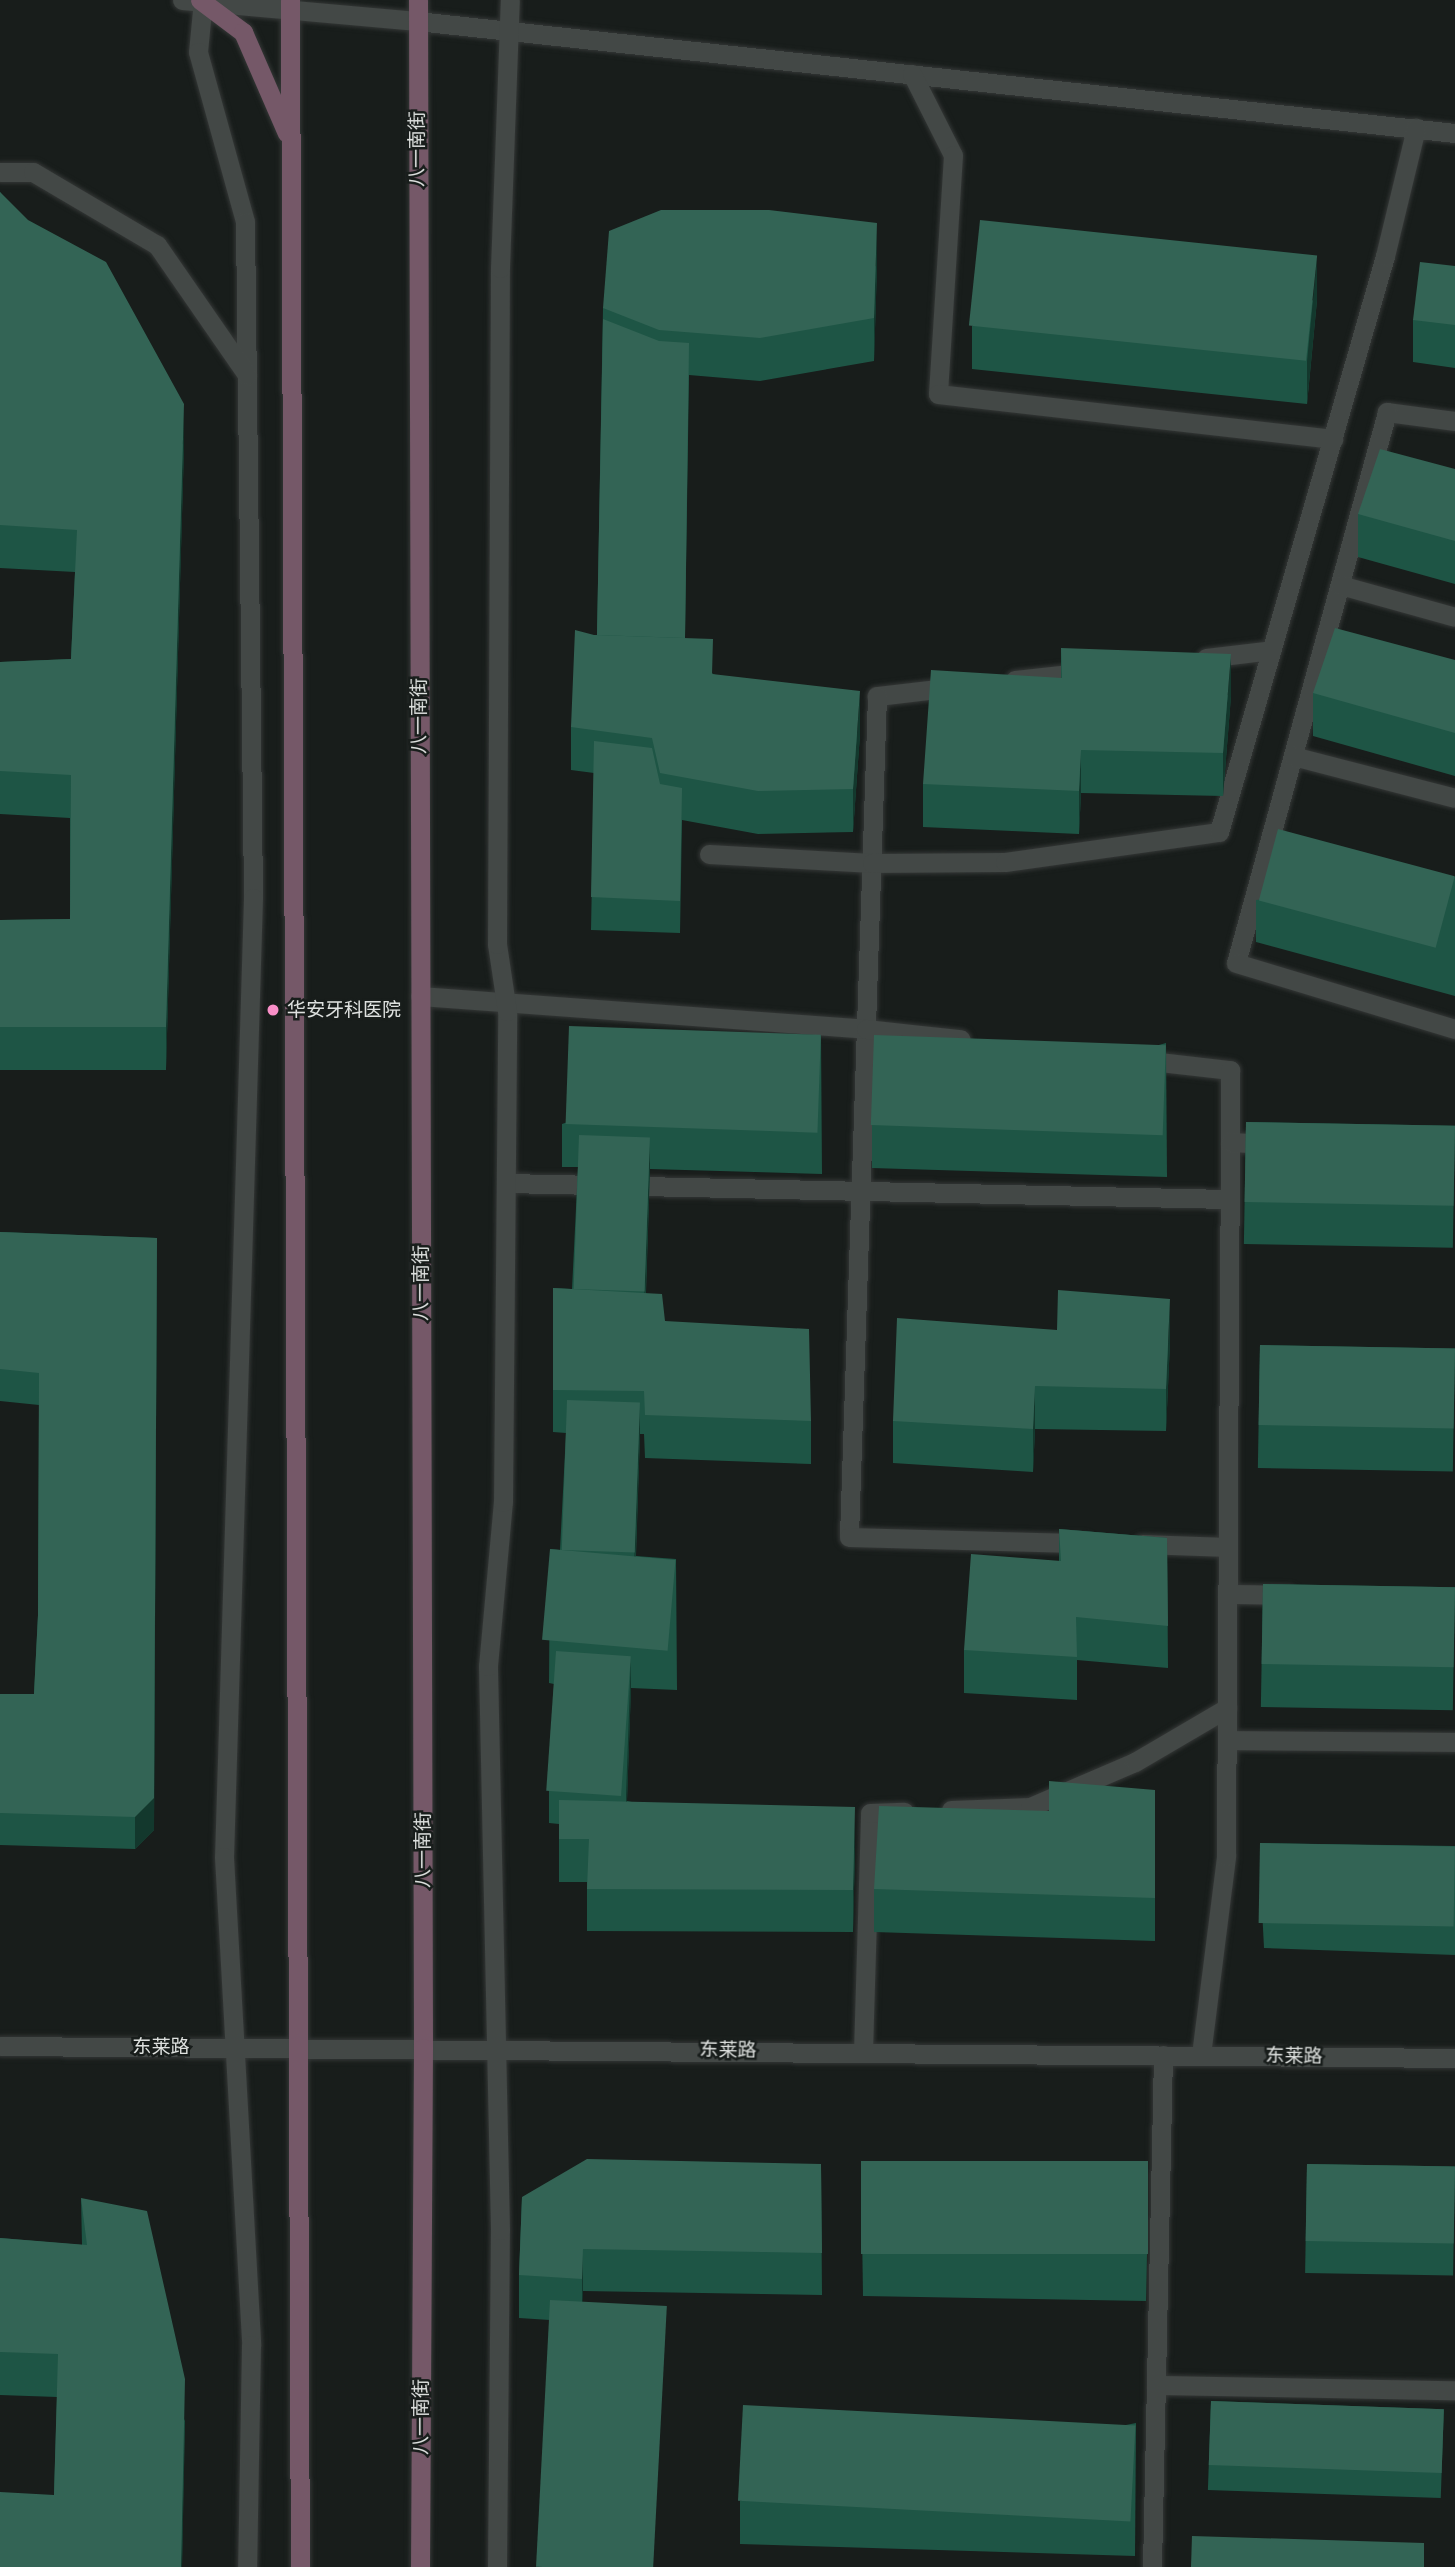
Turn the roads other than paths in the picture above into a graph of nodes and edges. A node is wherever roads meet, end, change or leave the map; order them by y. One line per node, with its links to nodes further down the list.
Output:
1 (183, 0): 4 (street)
2 (418, 0): 6 (main road, 八一南街)
3 (510, 0): 7 (street)
4 (202, 1): 5 (street); 11 (main road); 13 (street)
5 (290, 5): 6 (street); 11 (main road)
6 (417, 21): 7 (street); 27 (main road, 八一南街)
7 (509, 31): 8 (street); 28 (street)
8 (912, 74): 9 (street); 15 (street)
9 (1416, 128): 10 (street); 15 (street)
10 (1455, 133)
11 (290, 141): 46 (main road)
12 (0, 172): 13 (street)
13 (247, 375): 45 (street)
14 (1455, 421): 16 (street)
15 (1333, 439): 18 (street)
16 (1339, 586): 17 (street); 23 (street)
17 (1455, 617)
18 (1272, 650): 19 (street); 26 (street)
19 (1190, 660)
20 (1109, 669): 21 (street)
21 (1000, 682)
22 (972, 685): 26 (street)
23 (1293, 757): 24 (street); 30 (street)
24 (1455, 798)
25 (709, 855): 26 (street)
26 (872, 863): 29 (street)
27 (420, 996): 28 (street); 47 (main road, 八一南街)
28 (506, 1003): 29 (street); 35 (street)
29 (866, 1029): 31 (street); 36 (street)
30 (1455, 1029)
31 (974, 1041)
32 (1122, 1058): 33 (street)
33 (1230, 1142): 34 (street); 37 (street)
34 (1283, 1144)
35 (506, 1183): 36 (street); 48 (street)
36 (860, 1191): 37 (street); 38 (street)
37 (1230, 1199): 38 (street)
38 (1228, 1547): 39 (street)
39 (1227, 1594): 40 (street); 41 (street)
40 (1308, 1596)
41 (1227, 1708): 42 (street); 49 (street)
42 (1227, 1740): 43 (street); 51 (street)
43 (1455, 1742)
44 (0, 2046): 45 (street, 东莱路)
45 (234, 2047): 46 (street, 东莱路); 55 (street)
46 (297, 2047): 47 (street, 东莱路); 56 (main road)
47 (423, 2048): 48 (street, 东莱路); 57 (main road, 八一南街)
48 (496, 2048): 49 (street, 东莱路); 58 (street)
49 (863, 2052): 50 (street, 东莱路)
50 (1163, 2055): 51 (street, 东莱路); 53 (street)
51 (1201, 2055): 52 (street, 东莱路)
52 (1455, 2058)
53 (1156, 2385): 54 (street); 59 (street)
54 (1455, 2389)
55 (247, 2567)
56 (300, 2567)
57 (420, 2567)
58 (498, 2567)
59 (1152, 2567)

